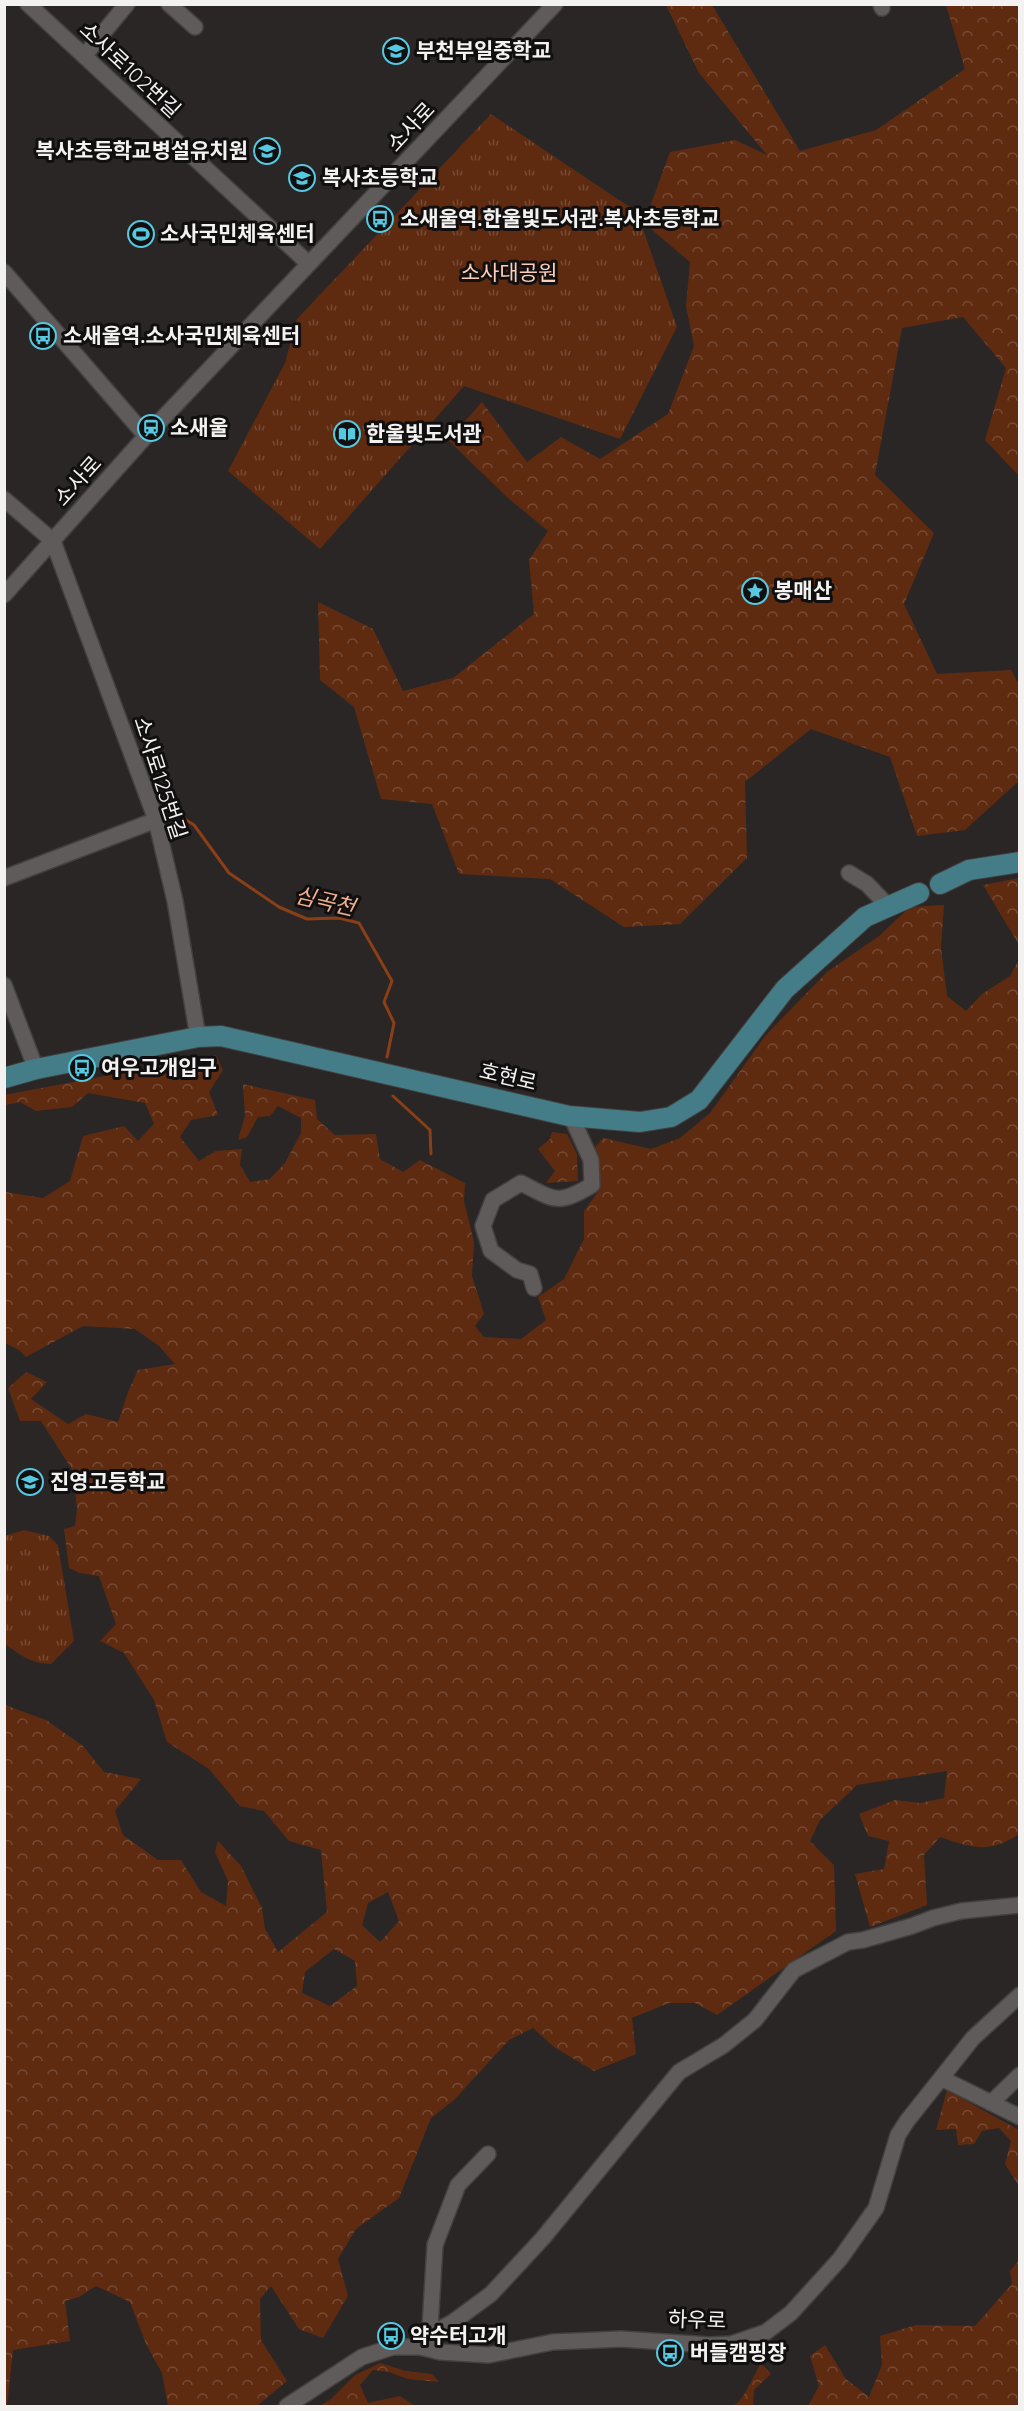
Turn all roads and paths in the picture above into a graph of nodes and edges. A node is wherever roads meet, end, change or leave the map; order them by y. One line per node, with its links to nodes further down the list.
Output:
1 (28, 4): 6 (street, 소사로102번길)
2 (127, 4): 6 (street)
3 (169, 4): 5 (street)
4 (555, 4): 7 (street, 소사로)
5 (195, 27)
6 (84, 56): 7 (street, 소사로102번길)
7 (309, 264): 9 (street, 소사로)
8 (4, 272): 9 (street)
9 (146, 436): 11 (street, 소사로)
10 (4, 499): 11 (street)
11 (53, 541): 12 (street, 소사로); 13 (street, 소사로125번길)
12 (4, 595)
13 (156, 820): 16 (street); 21 (street, 소사로125번길)
14 (1020, 862): 17 (main road)
15 (849, 873): 19 (street)
16 (4, 878)
17 (940, 884)
18 (919, 893): 19 (main road, 호현로)
19 (889, 907): 24 (main road, 호현로)
20 (4, 985): 22 (street)
21 (198, 1037): 22 (main road, 호현로); 24 (main road, 호현로)
22 (36, 1069): 23 (main road, 호현로)
23 (4, 1078)
24 (572, 1116): 25 (street)
25 (534, 1288)
26 (1020, 1905): 33 (street)
27 (1020, 1995): 29 (street, 하우로)
28 (1020, 2075): 30 (street)
29 (941, 2078): 30 (street); 33 (street, 하우로)
30 (991, 2103): 31 (street)
31 (1020, 2116)
32 (488, 2154): 33 (street)
33 (429, 2342): 34 (street, 하우로)
34 (287, 2406)

